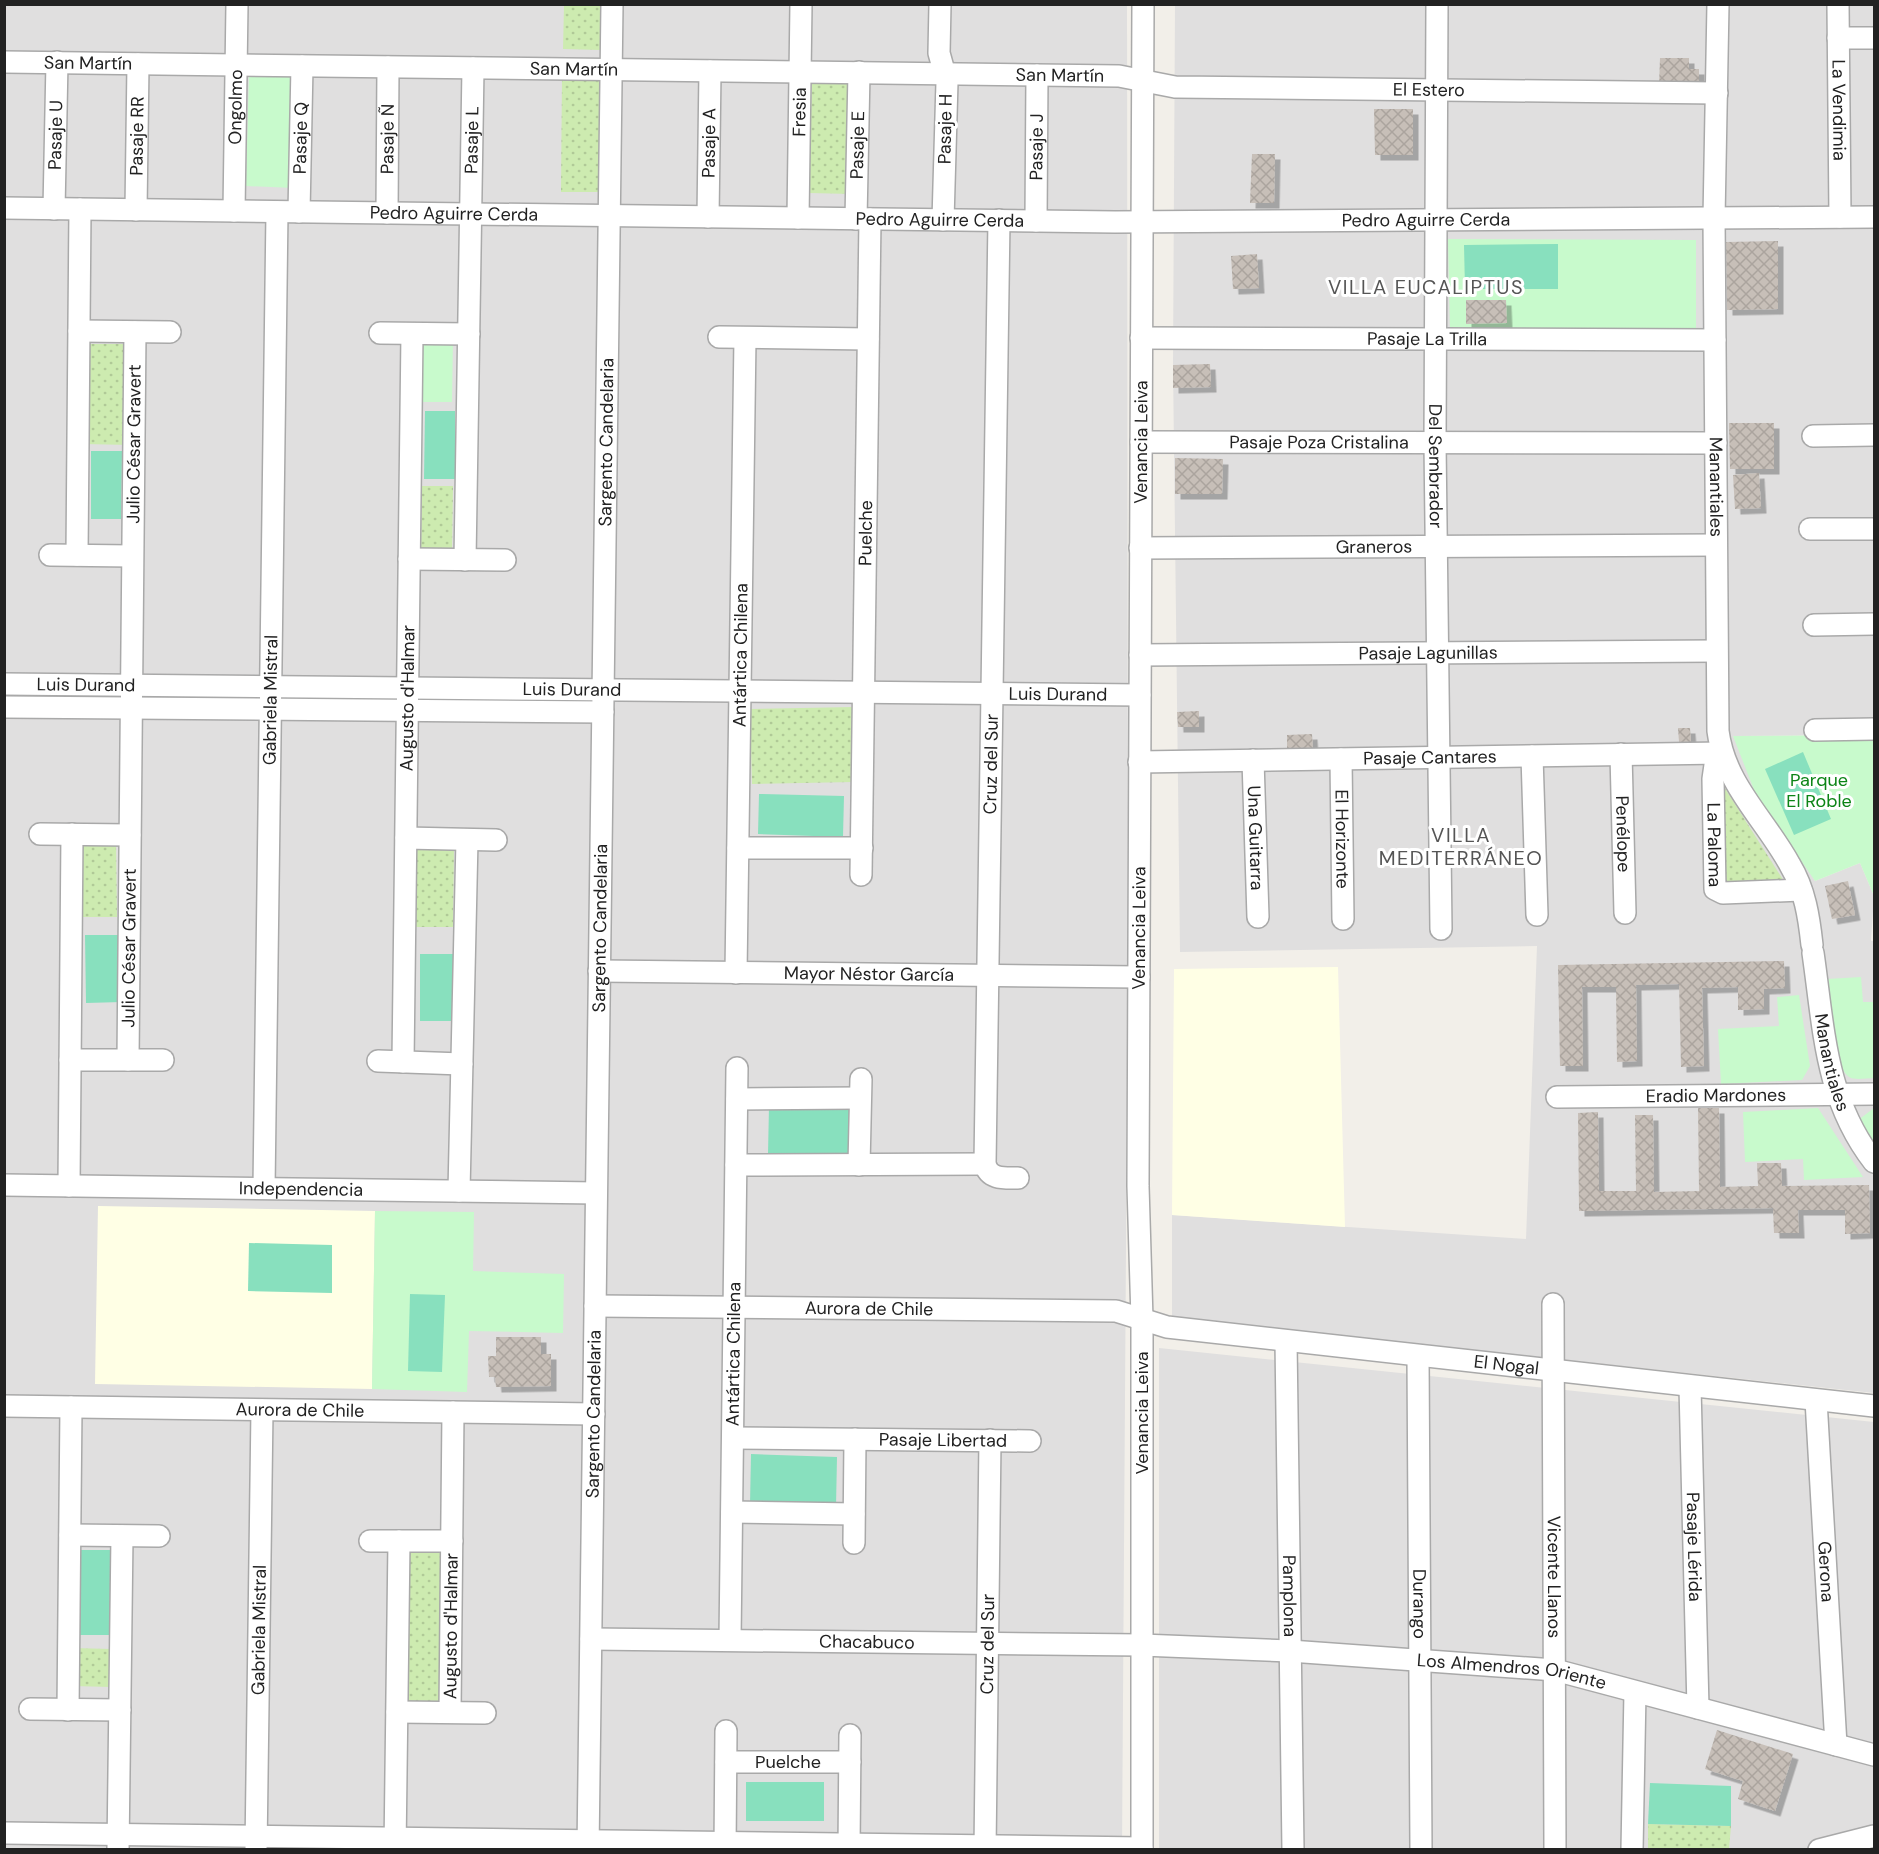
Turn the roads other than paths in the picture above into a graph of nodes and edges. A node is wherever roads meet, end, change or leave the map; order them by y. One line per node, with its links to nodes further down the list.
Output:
1 (237, 4): 14 (street, Ongolmo)
2 (612, 4): 18 (street, Sargento Candelaria)
3 (801, 4): 20 (street, Fresia)
4 (940, 4): 22 (street, Pasaje H)
5 (1143, 4): 24 (street, Venancia Leiva)
6 (1437, 4): 25 (street, Del Sembrador)
7 (1718, 4): 26 (street, Manantiales)
8 (1838, 4): 9 (street, La Vendimia)
9 (1838, 38): 10 (street); 38 (street, La Vendimia)
10 (1875, 38)
11 (4, 62): 12 (street, San Martín)
12 (57, 62): 13 (street, San Martín); 28 (street, Pasaje U)
13 (138, 63): 14 (street, San Martín); 30 (street, Pasaje RR)
14 (236, 65): 15 (street, San Martín); 31 (street, Ongolmo)
15 (302, 66): 16 (street, San Martín); 33 (street, Pasaje Q)
16 (388, 67): 17 (street, San Martín); 34 (street, Pasaje Ñ)
17 (473, 68): 18 (street, San Martín); 35 (street, Pasaje L)
18 (611, 69): 19 (street, San Martín); 36 (street, Sargento Candelaria)
19 (710, 71): 20 (street, San Martín); 37 (street, Pasaje A)
20 (800, 72): 21 (street, San Martín); 40 (street, Fresia)
21 (859, 72): 22 (street, San Martín); 41 (street, Pasaje E)
22 (943, 74): 23 (street, San Martín); 44 (street, Pasaje H)
23 (1037, 75): 24 (street, San Martín); 46 (street, Pasaje J)
24 (1142, 81): 25 (street, El Estero); 47 (street, Venancia Leiva)
25 (1436, 90): 26 (street, El Estero); 42 (street, Del Sembrador)
26 (1717, 93): 43 (street, Manantiales)
27 (4, 208): 28 (street, Pedro Aguirre Cerda)
28 (54, 209): 29 (street, Pedro Aguirre Cerda)
29 (80, 209): 30 (street, Pedro Aguirre Cerda); 48 (street)
30 (136, 210): 31 (street, Pedro Aguirre Cerda)
31 (234, 211): 32 (street, Pedro Aguirre Cerda)
32 (277, 212): 33 (street, Pedro Aguirre Cerda); 83 (street, Gabriela Mistral)
33 (299, 212): 34 (street, Pedro Aguirre Cerda)
34 (387, 213): 35 (street, Pedro Aguirre Cerda)
35 (471, 214): 36 (street, Pedro Aguirre Cerda); 53 (street)
36 (609, 216): 37 (street, Pedro Aguirre Cerda); 85 (street, Sargento Candelaria)
37 (708, 217): 40 (street, Pedro Aguirre Cerda)
38 (1840, 217): 39 (street, Pedro Aguirre Cerda); 43 (street, Pedro Aguirre Cerda)
39 (1875, 217)
40 (798, 218): 41 (street, Pedro Aguirre Cerda)
41 (863, 219): 44 (street, Pedro Aguirre Cerda); 57 (street, Puelche)
42 (1434, 219): 43 (street, Pedro Aguirre Cerda); 47 (street, Pedro Aguirre Cerda); 58 (street, Del Sembrador)
43 (1714, 219): 59 (street, Manantiales)
44 (943, 220): 45 (street, Pedro Aguirre Cerda)
45 (999, 220): 46 (street, Pedro Aguirre Cerda); 88 (street, Cruz del Sur)
46 (1036, 221): 47 (street, Pedro Aguirre Cerda)
47 (1142, 221): 56 (street, Venancia Leiva)
48 (79, 331): 49 (street); 71 (street)
49 (135, 332): 50 (street); 72 (street, Julio César Gravert)
50 (170, 332)
51 (380, 333): 52 (street)
52 (412, 334): 53 (street); 73 (street, Augusto d'Halmar)
53 (469, 334): 74 (street)
54 (719, 337): 55 (street)
55 (745, 338): 57 (street); 86 (street, Antártica Chilena)
56 (1141, 338): 58 (street, Pasaje La Trilla); 62 (street, Venancia Leiva)
57 (868, 339): 87 (street, Puelche)
58 (1435, 339): 59 (street, Pasaje La Trilla); 63 (street, Del Sembrador)
59 (1715, 340): 64 (street, Manantiales)
60 (1875, 435): 61 (street)
61 (1813, 436)
62 (1140, 442): 63 (street, Pasaje Poza Cristalina); 69 (street, Venancia Leiva)
63 (1435, 443): 64 (street, Pasaje Poza Cristalina); 68 (street, Del Sembrador)
64 (1716, 443): 67 (street, Manantiales)
65 (1810, 529): 66 (street)
66 (1875, 529)
67 (1716, 545): 68 (street, Graneros); 78 (street, Manantiales)
68 (1436, 547): 69 (street, Graneros); 79 (street, Del Sembrador)
69 (1140, 548): 80 (street, Venancia Leiva)
70 (50, 555): 71 (street)
71 (77, 555): 72 (street)
72 (132, 556): 82 (street, Julio César Gravert)
73 (410, 559): 74 (street); 84 (street, Augusto d'Halmar)
74 (465, 560): 75 (street)
75 (505, 560)
76 (1875, 624): 77 (street)
77 (1814, 625)
78 (1716, 651): 79 (street, Pasaje Lagunillas); 97 (street, Manantiales)
79 (1436, 653): 80 (street, Pasaje Lagunillas); 100 (street, Del Sembrador)
80 (1140, 655): 89 (street, Venancia Leiva)
81 (4, 684): 82 (street, Luis Durand)
82 (131, 685): 83 (street, Luis Durand); 91 (street, Julio César Gravert)
83 (271, 686): 84 (street, Luis Durand); 92 (street, Gabriela Mistral)
84 (408, 687): 85 (street, Luis Durand); 93 (street, Augusto d'Halmar)
85 (603, 689): 86 (street, Luis Durand); 94 (street, Sargento Candelaria)
86 (740, 691): 87 (street, Luis Durand); 110 (street, Antártica Chilena)
87 (864, 692): 88 (street, Luis Durand); 111 (street, Puelche)
88 (992, 694): 89 (street, Luis Durand); 121 (street, Cruz del Sur)
89 (1140, 695): 103 (street, Venancia Leiva)
90 (4, 707): 91 (street, Luis Durand)
91 (131, 708): 92 (street, Luis Durand); 106 (street, Julio César Gravert)
92 (270, 709): 93 (street, Luis Durand); 141 (street, Gabriela Mistral)
93 (408, 710): 94 (street, Luis Durand); 107 (street, Augusto d'Halmar)
94 (603, 712): 119 (street, Sargento Candelaria)
95 (1875, 729): 96 (street)
96 (1815, 730)
97 (1722, 753): 98 (street, Pasaje Cantares); 113 (street, Manantiales); 113 (street, La Paloma)
98 (1621, 754): 99 (street, Pasaje Cantares); 114 (street, Penélope)
99 (1532, 756): 100 (street, Pasaje Cantares); 115 (street)
100 (1438, 757): 101 (street, Pasaje Cantares); 118 (street, Del Sembrador)
101 (1341, 759): 102 (street, Pasaje Cantares); 117 (street, El Horizonte)
102 (1253, 760): 103 (street, Pasaje Cantares); 116 (street, Una Guitarra)
103 (1139, 762): 122 (street, Venancia Leiva)
104 (40, 834): 105 (street)
105 (72, 834): 106 (street); 123 (street)
106 (130, 835): 124 (street, Julio César Gravert)
107 (406, 838): 108 (street); 127 (street, Augusto d'Halmar)
108 (467, 840): 109 (street); 128 (street)
109 (496, 840)
110 (738, 848): 111 (street); 120 (street, Antártica Chilena)
111 (862, 848): 112 (street, Puelche)
112 (861, 875)
113 (1802, 890): 131 (street, Manantiales)
114 (1625, 913)
115 (1537, 915)
116 (1257, 917)
117 (1344, 918)
118 (1441, 929)
119 (600, 971): 120 (street, Mayor Néstor García); 143 (street, Sargento Candelaria)
120 (736, 973): 121 (street, Mayor Néstor García)
121 (987, 975): 122 (street, Mayor Néstor García); 135 (street, Cruz del Sur)
122 (1138, 977): 147 (street, Venancia Leiva)
123 (70, 1060): 124 (street); 140 (street)
124 (128, 1060): 125 (street)
125 (163, 1060)
126 (378, 1061): 127 (street)
127 (403, 1062): 128 (street)
128 (462, 1064): 142 (street)
129 (737, 1068): 133 (street, Antártica Chilena)
130 (1875, 1094): 131 (street, Eradio Mardones)
131 (1836, 1095): 132 (street, Eradio Mardones); 134 (street, Manantiales)
132 (1557, 1097)
133 (737, 1099): 136 (street, Antártica Chilena); 137 (street)
134 (1875, 1162)
135 (985, 1164): 137 (street); 138 (street)
136 (736, 1165): 137 (street); 146 (street, Antártica Chilena)
137 (859, 1165)
138 (1018, 1178)
139 (4, 1185): 140 (street, Independencia)
140 (69, 1186): 141 (street, Independencia)
141 (264, 1188): 142 (street, Independencia)
142 (459, 1191): 143 (street, Independencia)
143 (597, 1193): 145 (street, Sargento Candelaria)
144 (1553, 1304): 150 (street, Vicente Llanos)
145 (595, 1306): 146 (street, Aurora de Chile); 158 (street, Sargento Candelaria)
146 (735, 1306): 147 (street, Aurora de Chile); 159 (street, Antártica Chilena)
147 (1142, 1319): 148 (street, El Nogal); 175 (street, Venancia Leiva)
148 (1286, 1341): 149 (street, El Nogal); 176 (street, Pamplona)
149 (1418, 1356): 150 (street, El Nogal); 177 (street, Durango)
150 (1553, 1372): 151 (street, El Nogal); 178 (street, Vicente Llanos)
151 (1690, 1387): 152 (street, El Nogal); 180 (street, Pasaje Lérida)
152 (1816, 1400): 154 (street, El Nogal); 189 (street, Gerona)
153 (4, 1406): 155 (street, Aurora de Chile)
154 (1875, 1406)
155 (71, 1407): 156 (street, Aurora de Chile); 165 (street)
156 (262, 1410): 157 (street, Aurora de Chile); 196 (street, Gabriela Mistral)
157 (453, 1412): 158 (street, Aurora de Chile); 170 (street, Augusto d'Halmar)
158 (594, 1414): 172 (street, Sargento Candelaria)
159 (733, 1438): 160 (street, Pasaje Libertad); 163 (street, Antártica Chilena)
160 (855, 1439): 161 (street, Pasaje Libertad); 164 (street, Pasaje Libertad)
161 (990, 1440): 162 (street, Pasaje Libertad); 174 (street, Cruz del Sur)
162 (1030, 1441)
163 (732, 1512): 164 (street); 173 (street, Antártica Chilena)
164 (854, 1514): 171 (street, Pasaje Libertad)
165 (70, 1535): 166 (street); 182 (street)
166 (122, 1536): 167 (street); 183 (street)
167 (159, 1536)
168 (370, 1541): 169 (street, Augusto d'Halmar)
169 (399, 1541): 170 (street, Augusto d'Halmar); 184 (street)
170 (452, 1541): 185 (street, Augusto d'Halmar)
171 (854, 1543)
172 (591, 1639): 173 (street, Chacabuco); 198 (street, Sargento Candelaria)
173 (730, 1640): 174 (street, Chacabuco)
174 (987, 1643): 175 (street, Chacabuco); 201 (street, Cruz del Sur)
175 (1142, 1645): 176 (street, Los Almendros Oriente); 202 (street, Venancia Leiva)
176 (1290, 1651): 177 (street, Los Almendros Oriente); 203 (street, Pamplona)
177 (1420, 1660): 178 (street, Los Almendros Oriente); 204 (street, Durango)
178 (1555, 1671): 179 (street, Los Almendros Oriente); 205 (street, Vicente Llanos)
179 (1635, 1692): 180 (street, Los Almendros Oriente); 206 (street)
180 (1698, 1708): 189 (street, Los Almendros Oriente)
181 (30, 1709): 182 (street)
182 (68, 1710): 183 (street)
183 (120, 1710): 194 (street)
184 (397, 1712): 185 (street, Augusto d'Halmar); 197 (street)
185 (450, 1712): 186 (street, Augusto d'Halmar)
186 (485, 1713)
187 (726, 1731): 191 (street)
188 (850, 1736): 192 (street)
189 (1836, 1745): 190 (street, Los Almendros Oriente)
190 (1875, 1755)
191 (726, 1761): 192 (street, Puelche); 199 (street)
192 (850, 1762): 200 (street)
193 (4, 1833): 194 (street)
194 (118, 1842): 196 (street)
195 (1865, 1842): 207 (street)
196 (256, 1843): 197 (street)
197 (395, 1844): 198 (street)
198 (588, 1845): 199 (street)
199 (725, 1846): 200 (street)
200 (849, 1847): 201 (street)
201 (985, 1848): 202 (street)
202 (1142, 1849)
203 (1293, 1850)
204 (1421, 1850)
205 (1555, 1850)
206 (1632, 1850)
207 (1819, 1850)

